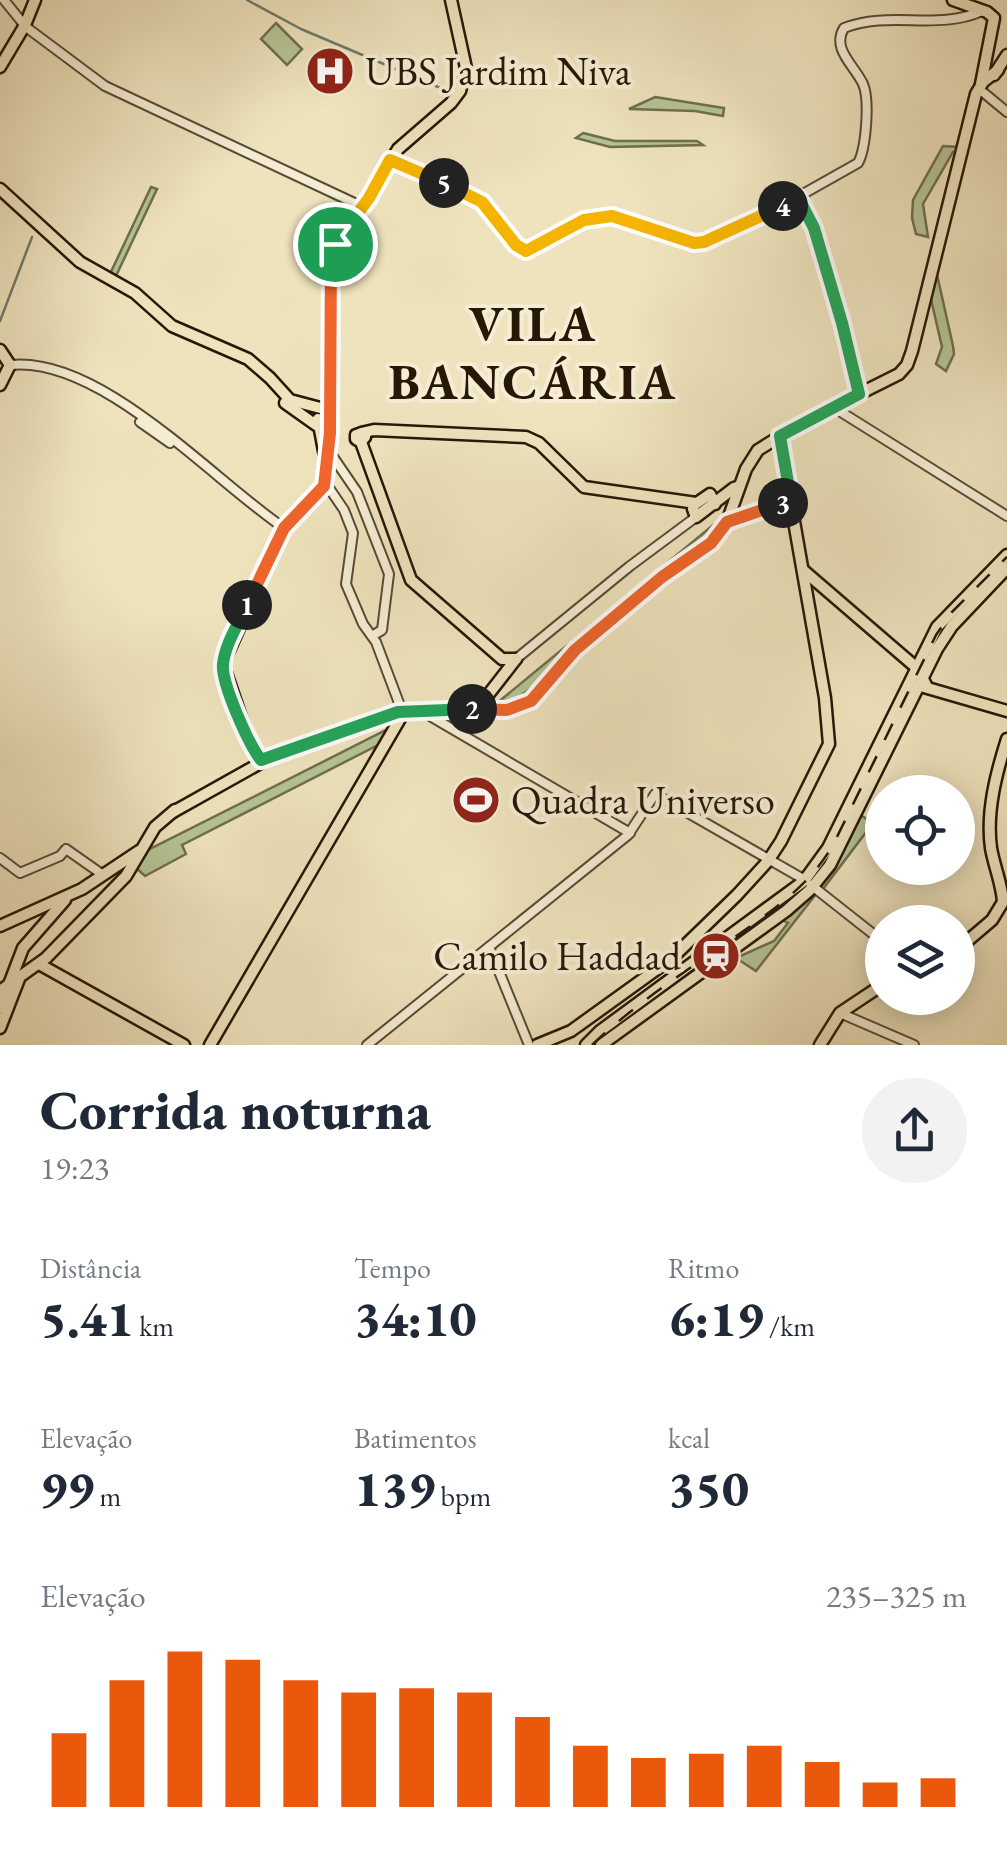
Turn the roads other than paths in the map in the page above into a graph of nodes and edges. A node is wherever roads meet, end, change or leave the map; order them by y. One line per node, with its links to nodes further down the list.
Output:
1 (4, 0): 6 (street)
2 (34, 0): 6 (main road)
3 (451, 0): 11 (main road)
4 (953, 0): 5 (main road)
5 (991, 15): 9 (main road); 14 (street)
6 (25, 30): 8 (main road); 15 (street)
7 (1007, 55): 9 (main road)
8 (0, 66)
9 (986, 83): 10 (street); 21 (main road)
10 (1007, 112)
11 (390, 160): 14 (street); 15 (main road)
12 (0, 189): 16 (main road)
13 (0, 197): 16 (main road)
14 (798, 197): 21 (street)
15 (364, 207): 24 (main road)
16 (67, 255): 17 (main road)
17 (143, 303): 22 (main road); 22 (main road)
18 (0, 350): 19 (main road)
19 (10, 364): 20 (main road); 35 (street)
20 (0, 385)
21 (859, 394): 23 (main road)
22 (283, 397): 24 (main road); 25 (main road)
23 (832, 407): 26 (main road); 33 (street)
24 (326, 408): 25 (main road); 28 (main road)
25 (316, 425): 28 (main road)
26 (780, 436): 30 (main road); 31 (main road)
27 (359, 438): 28 (main road); 32 (main road); 39 (main road); 40 (main road)
28 (328, 446): 29 (main road); 38 (street)
29 (325, 482): 35 (main road); 38 (street)
30 (734, 491): 32 (main road); 34 (main road)
31 (791, 500): 34 (street); 37 (main road)
32 (695, 510): 39 (street)
33 (1007, 516)
34 (727, 522): 42 (main road)
35 (284, 528): 47 (main road)
36 (1004, 561): 41 (main road)
37 (803, 570): 41 (main road); 52 (main road)
38 (372, 636): 43 (street)
39 (516, 659): 40 (main road)
40 (505, 674): 42 (main road)
41 (917, 677): 45 (main road); 48 (main road)
42 (477, 709): 44 (main road)
43 (402, 710): 44 (main road); 47 (main road); 70 (main road)
44 (422, 710): 49 (street)
45 (1007, 711)
46 (1007, 739): 60 (main road)
47 (256, 755): 53 (main road)
48 (852, 808): 50 (main road); 54 (main road)
49 (630, 832): 52 (street); 61 (street)
50 (828, 848): 54 (main road); 56 (main road)
51 (0, 858): 55 (street)
52 (768, 861): 56 (street); 73 (main road)
53 (123, 870): 55 (main road); 62 (main road)
54 (825, 872): 56 (main road)
55 (104, 875): 57 (main road)
56 (805, 884): 59 (street); 63 (main road)
57 (69, 896): 58 (main road); 64 (main road)
58 (0, 926)
59 (865, 928)
60 (975, 936)
61 (489, 947): 71 (street); 72 (street)
62 (43, 965): 64 (main road); 69 (main road)
63 (679, 981): 74 (main road); 75 (main road)
64 (11, 983): 66 (main road); 68 (main road)
65 (865, 996): 67 (main road)
66 (0, 1008)
67 (840, 1013): 76 (main road); 77 (street)
68 (0, 1028)
69 (184, 1045)
70 (210, 1045)
71 (367, 1045)
72 (529, 1045)
73 (537, 1045)
74 (586, 1045)
75 (602, 1045)
76 (820, 1045)
77 (914, 1045)

